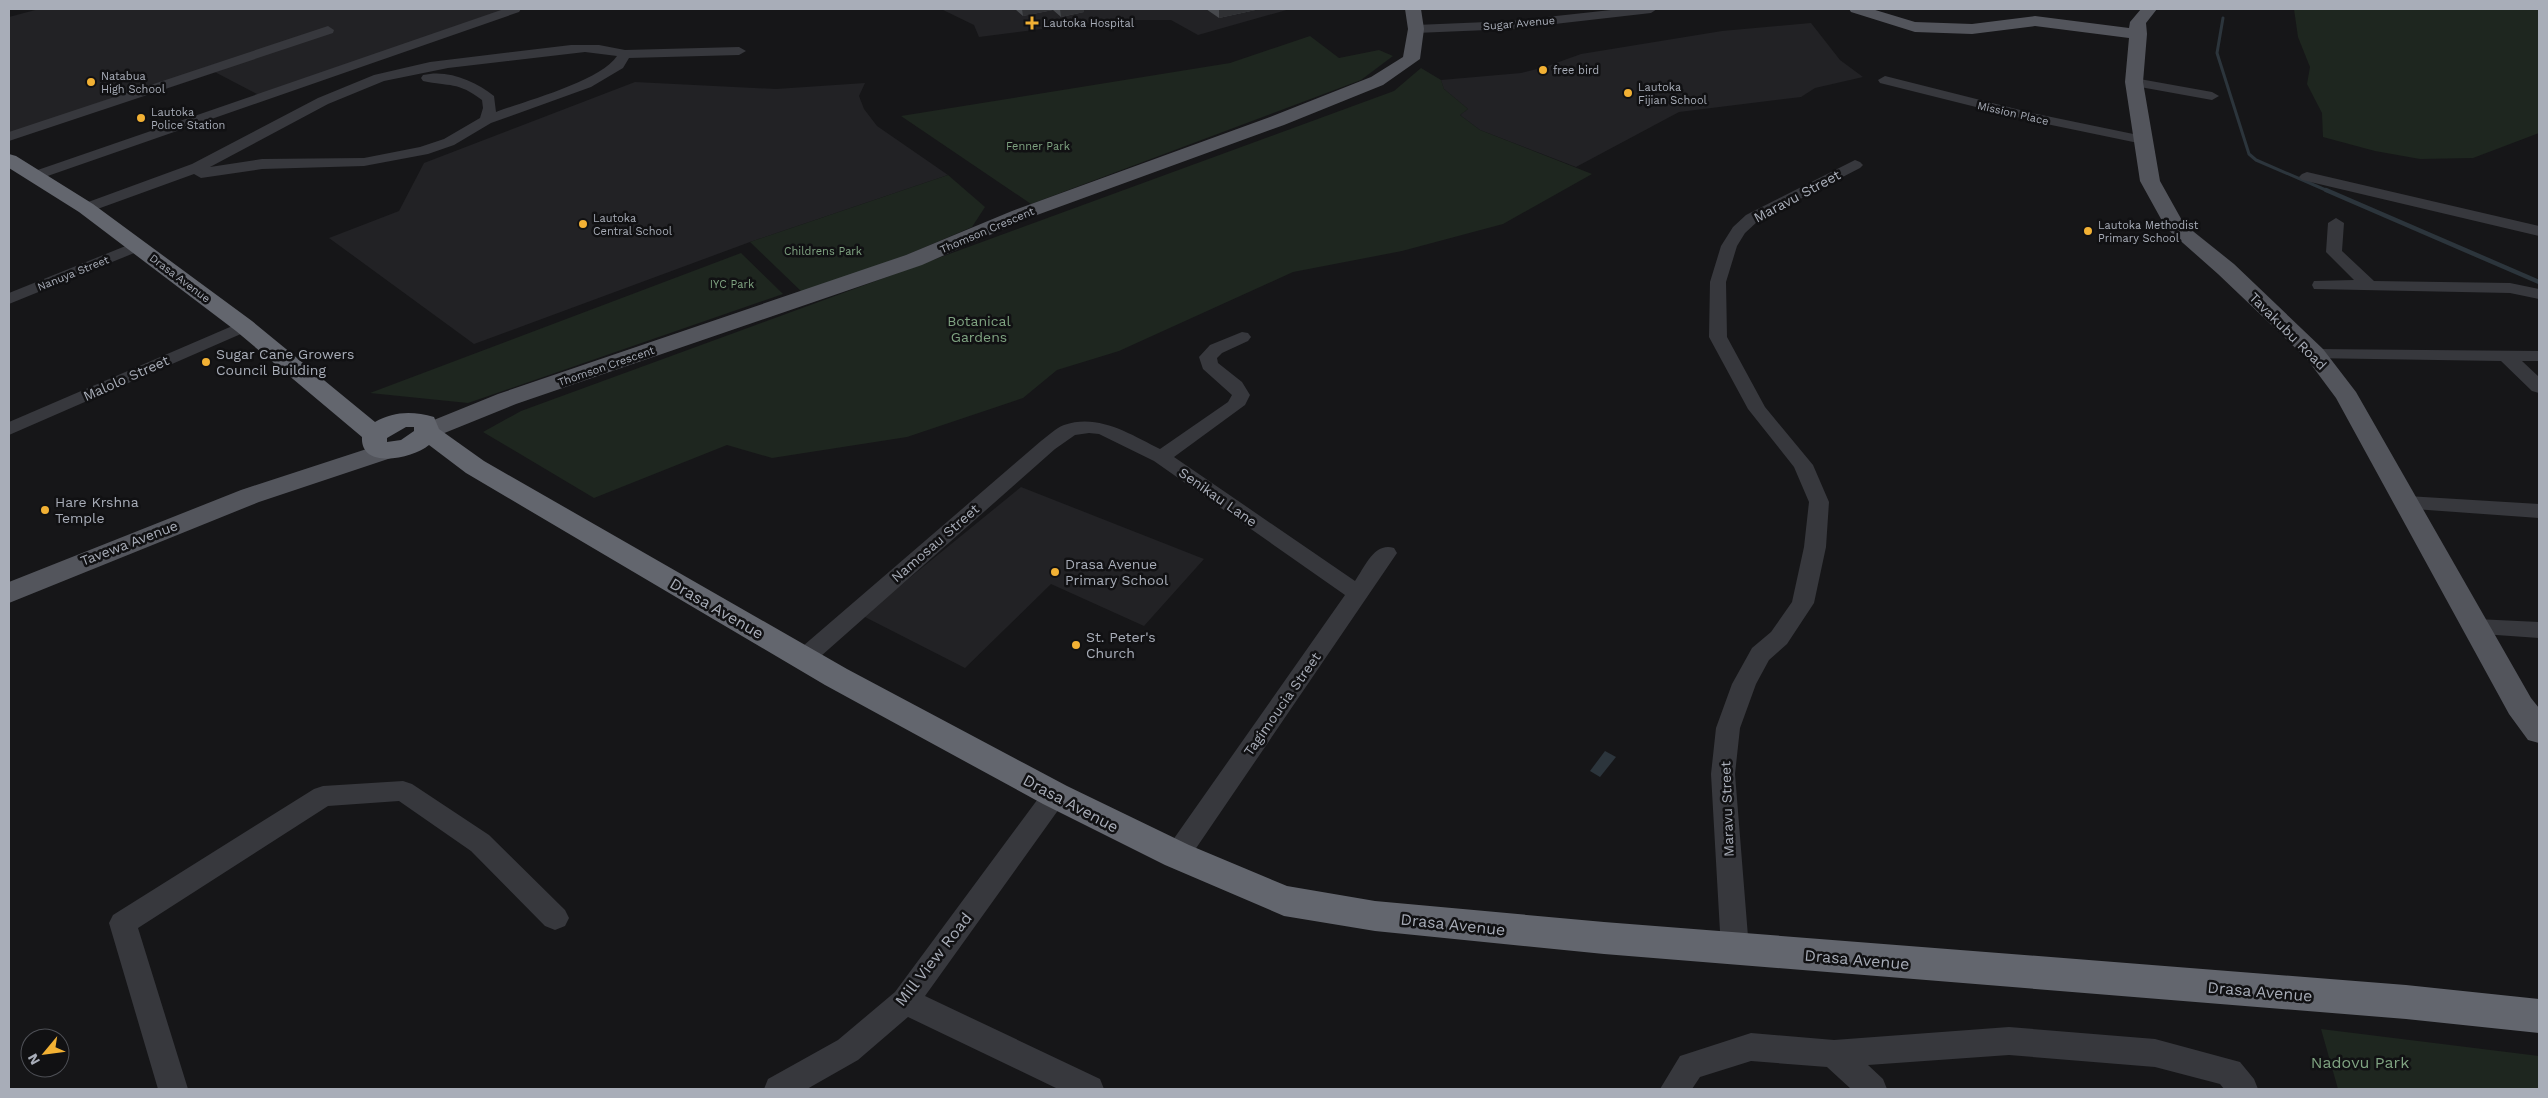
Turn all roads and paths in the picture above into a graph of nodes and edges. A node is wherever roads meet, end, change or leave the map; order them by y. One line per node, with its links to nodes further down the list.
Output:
1 (515, 9): 20 (street)
2 (1650, 9): 5 (street, Sugar Avenue)
3 (1857, 9): 8 (main road)
4 (2149, 9): 8 (main road, Tavakubu Road)
5 (1597, 12): 6 (street, Sugar Avenue)
6 (1415, 19): 38 (main road, Thomson Crescent)
7 (328, 30): 15 (street)
8 (2139, 34): 12 (main road, Tavakubu Road)
9 (739, 51): 10 (street)
10 (625, 54): 14 (street); 17 (street)
11 (1885, 80): 16 (street, Mission Place)
12 (2134, 82): 13 (street); 16 (main road, Tavakubu Road)
13 (2212, 96)
14 (486, 120): 17 (street); 22 (street)
15 (9, 137)
16 (2142, 140): 33 (main road, Tavakubu Road)
17 (232, 150): 22 (street)
18 (10, 162): 20 (highway, Drasa Avenue)
19 (1855, 164): 56 (street, Maravu Street)
20 (34, 176): 23 (highway, Drasa Avenue)
21 (2307, 177): 25 (street)
22 (169, 179): 23 (street)
23 (86, 208): 26 (highway, Drasa Avenue)
24 (2336, 223): 28 (street)
25 (2539, 231)
26 (138, 246): 30 (street, Nanuya Street); 31 (highway, Drasa Avenue)
27 (2320, 285): 28 (street)
28 (2370, 286): 29 (street)
29 (2539, 294)
30 (9, 299)
31 (244, 326): 37 (highway, Drasa Avenue); 39 (street, Malolo Street)
32 (1242, 337): 42 (street)
33 (2315, 354): 34 (street); 44 (main road, Tavakubu Road)
34 (2506, 356): 35 (street); 36 (street)
35 (2539, 356)
36 (2539, 387)
37 (344, 407): 38 (highway, Drasa Avenue); 41 (highway, Drasa Avenue)
38 (418, 426): 41 (highway); 43 (highway, Drasa Avenue)
39 (9, 429)
40 (1069, 430): 42 (street, Senikau Lane); 51 (street, Namosau Street)
41 (384, 443): 43 (highway, Drasa Avenue); 47 (main road, Tavewa Avenue)
42 (1160, 457): 48 (street, Senikau Lane)
43 (474, 467): 51 (highway, Drasa Avenue)
44 (2406, 503): 45 (street); 49 (main road, Tavakubu Road)
45 (2539, 511)
46 (1386, 553): 48 (street, Tagimoucia Street)
47 (9, 593)
48 (1357, 593): 54 (street, Tagimoucia Street)
49 (2476, 627): 50 (street); 52 (main road, Tavakubu Road)
50 (2539, 630)
51 (804, 658): 53 (highway, Drasa Avenue)
52 (2539, 731)
53 (1055, 795): 54 (highway, Drasa Avenue); 57 (street, Mill View Road)
54 (1177, 855): 56 (highway, Drasa Avenue)
55 (555, 918): 60 (street)
56 (1735, 949): 58 (highway, Drasa Avenue)
57 (905, 1001): 61 (street, Mill View Road); 62 (street)
58 (2539, 1016)
59 (1834, 1054): 63 (street); 64 (street); 65 (street)
60 (173, 1089)
61 (779, 1089)
62 (1089, 1089)
63 (1674, 1089)
64 (1872, 1089)
65 (2243, 1089)

